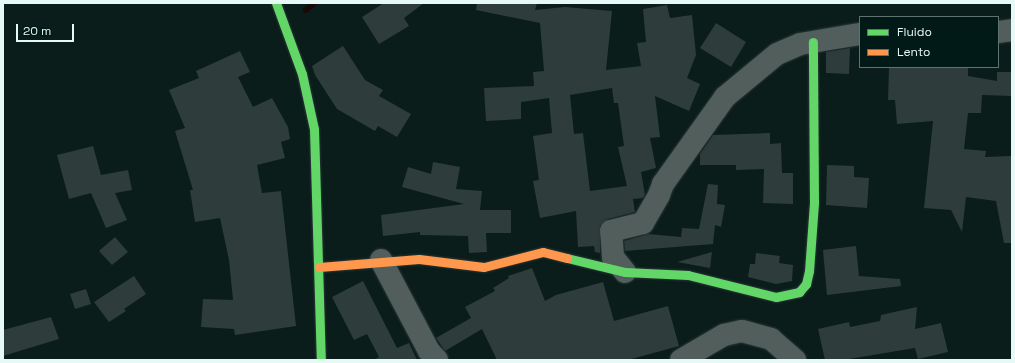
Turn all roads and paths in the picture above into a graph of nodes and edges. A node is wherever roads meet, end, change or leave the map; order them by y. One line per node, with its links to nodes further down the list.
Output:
1 (276, 3): 7 (street)
2 (1012, 30): 3 (street)
3 (999, 32)
4 (859, 34): 5 (street)
5 (813, 42): 8 (street); 8 (street)
6 (380, 260): 7 (street); 8 (street); 10 (street)
7 (319, 267): 9 (street)
8 (625, 272)
9 (321, 360)
10 (437, 360)
11 (682, 360): 12 (street)
12 (795, 360)

